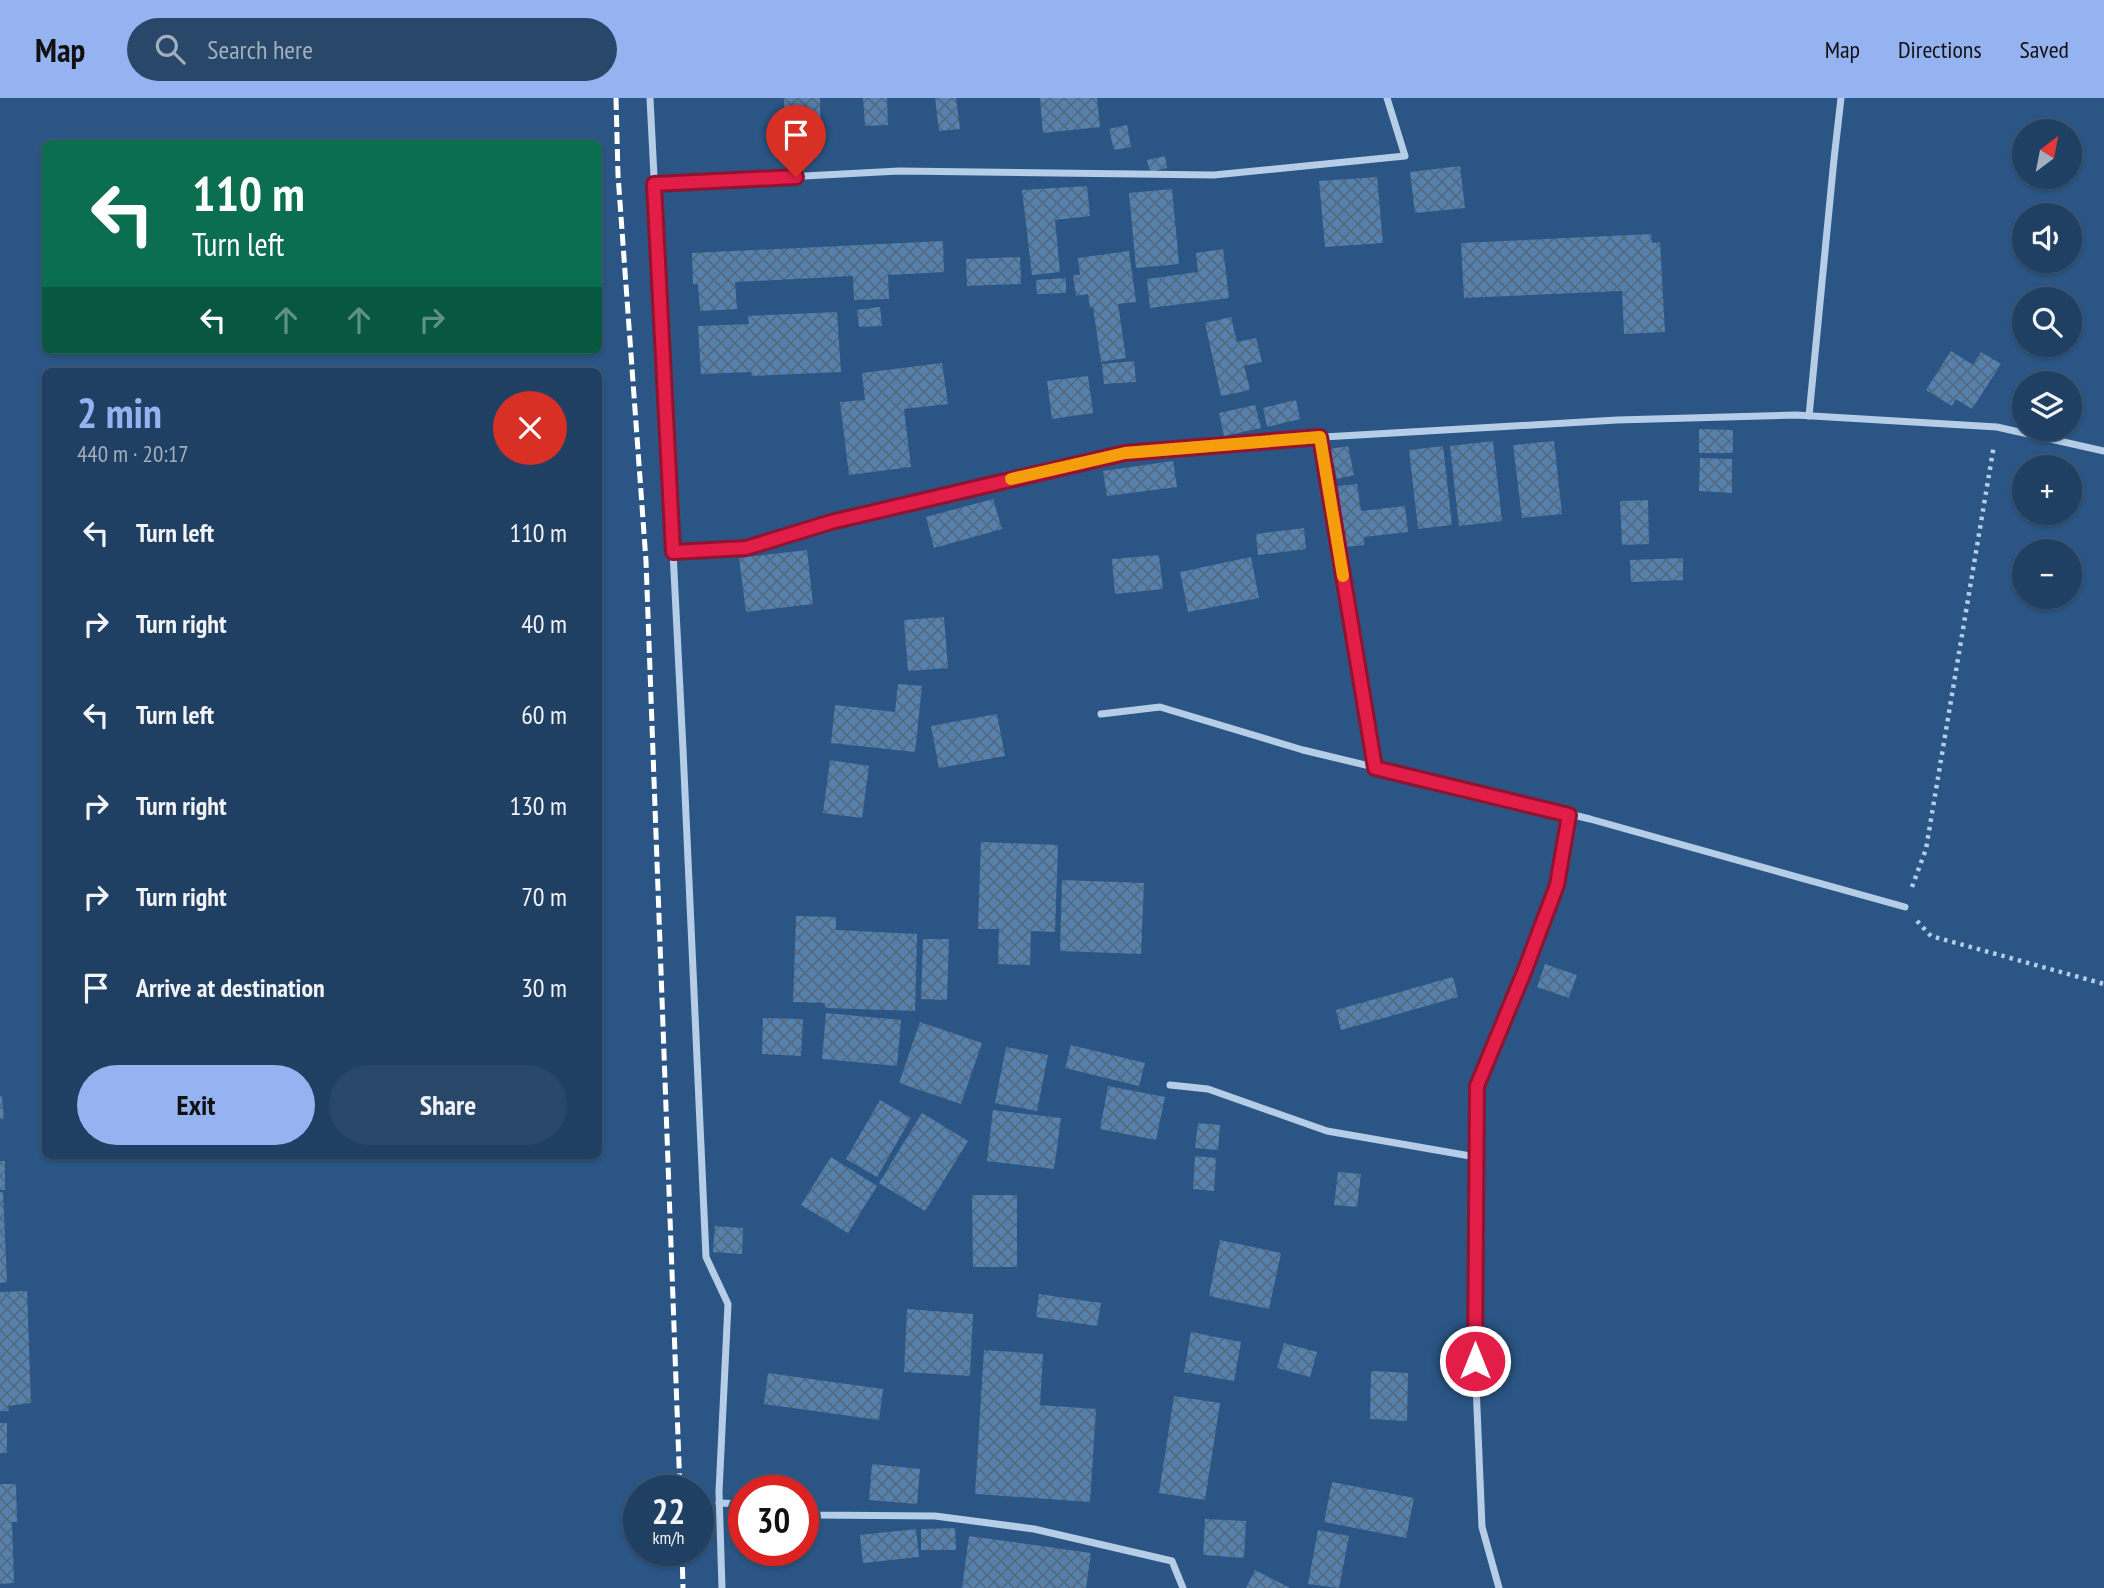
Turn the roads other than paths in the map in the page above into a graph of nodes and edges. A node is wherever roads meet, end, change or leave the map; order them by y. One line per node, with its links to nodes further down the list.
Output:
1 (650, 98): 4 (street)
2 (1387, 98): 4 (street)
3 (1841, 98): 5 (street)
4 (654, 184): 8 (street)
5 (1809, 416): 6 (street); 7 (street)
6 (1320, 437): 8 (street); 10 (street)
7 (2104, 451)
8 (673, 552): 15 (street)
9 (1101, 715): 10 (street)
10 (1375, 768): 11 (street)
11 (1569, 815): 12 (street); 14 (street)
12 (1905, 907)
13 (1170, 1086): 14 (street)
14 (1476, 1157): 20 (street)
15 (719, 1503): 16 (street); 18 (street)
16 (728, 1503)
17 (819, 1515): 19 (street)
18 (722, 1588)
19 (1183, 1588)
20 (1499, 1588)

